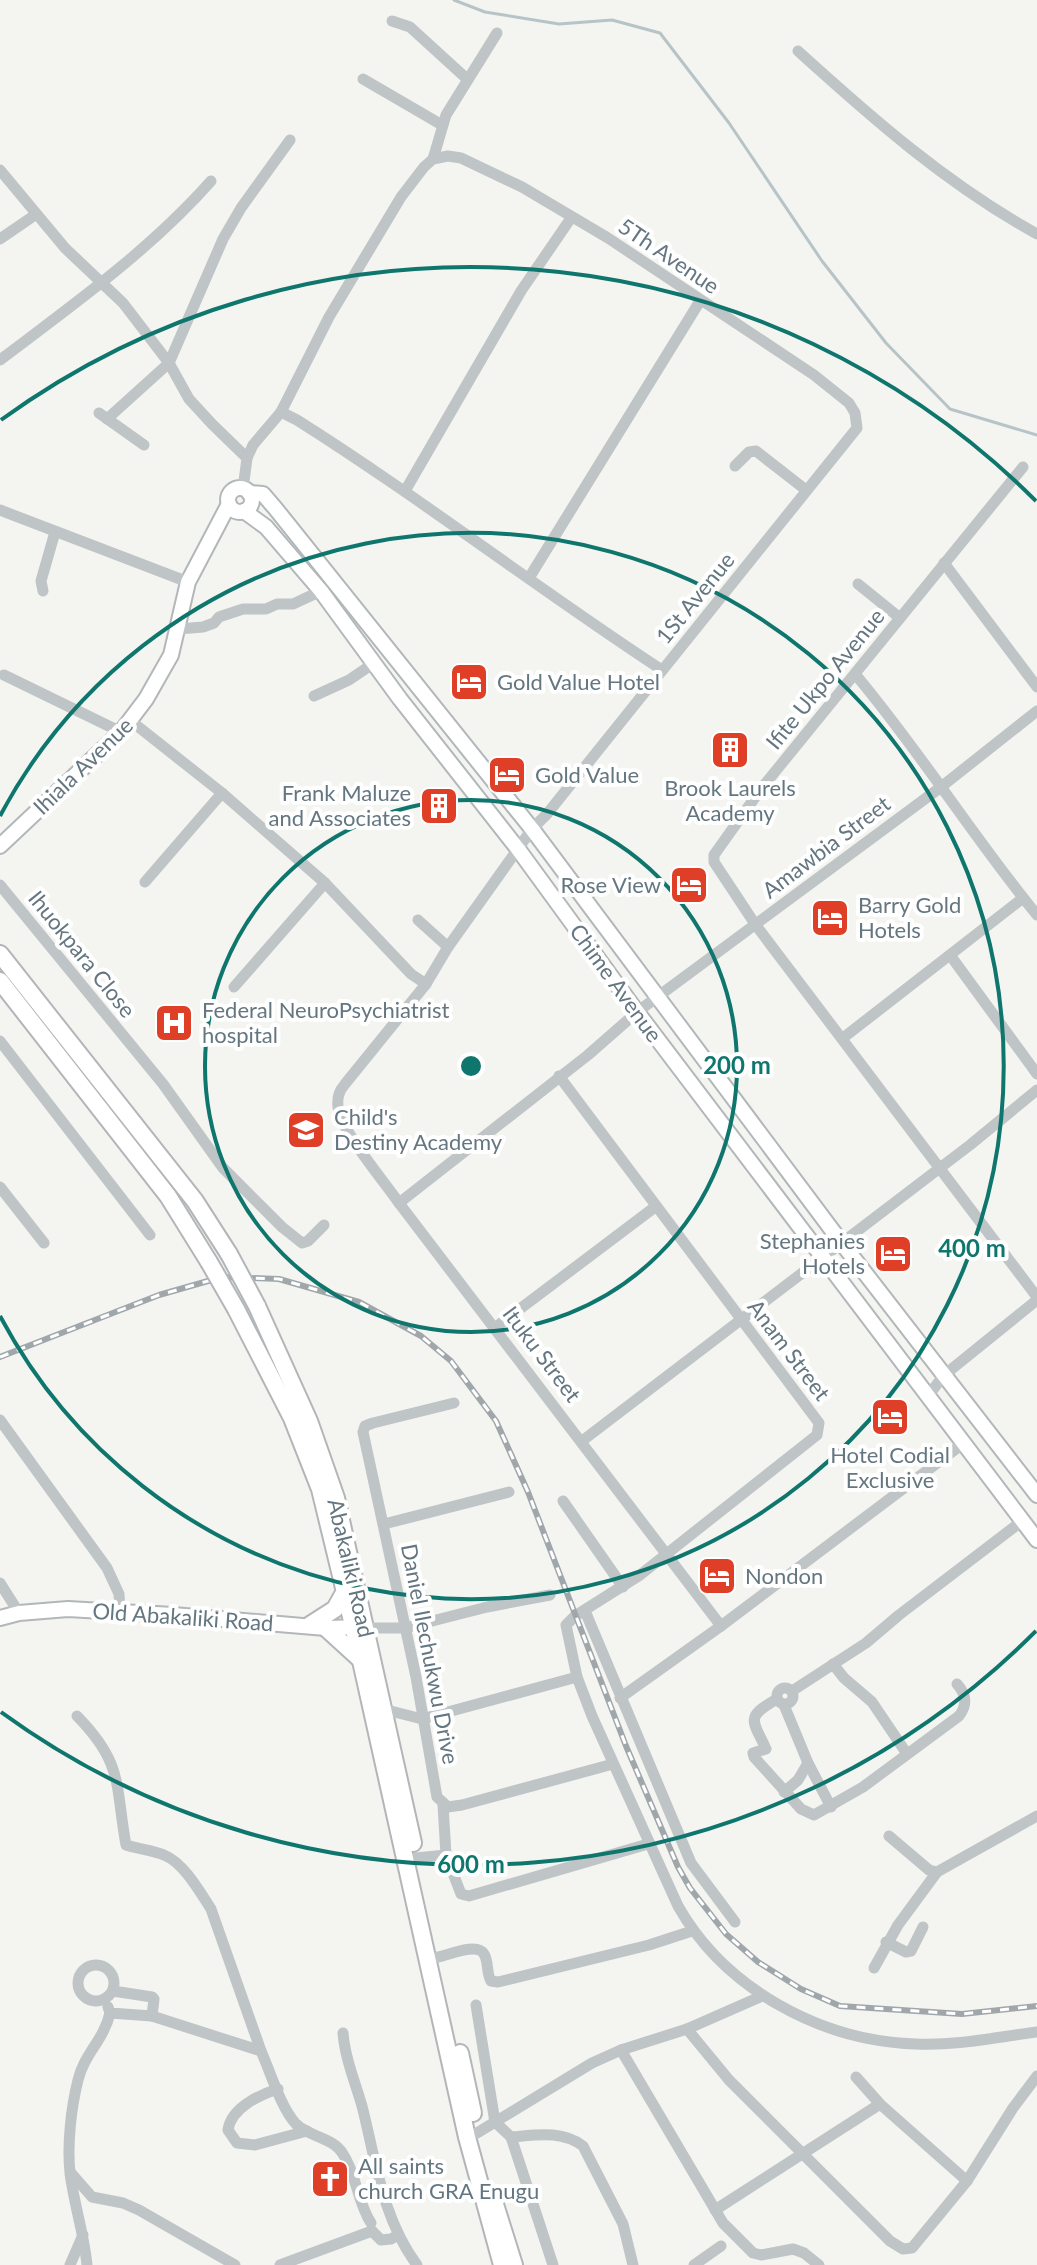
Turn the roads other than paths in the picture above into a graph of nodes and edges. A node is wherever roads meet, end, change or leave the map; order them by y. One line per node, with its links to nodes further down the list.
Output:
1 (392, 21): 5 (street)
2 (497, 33): 5 (street)
3 (798, 51): 13 (street)
4 (363, 79): 6 (street)
5 (467, 79): 6 (street)
6 (442, 125): 8 (street)
7 (290, 140): 18 (street)
8 (433, 159): 12 (street, 5Th Avenue); 19 (street)
9 (0, 170): 11 (street)
10 (211, 181): 15 (street)
11 (35, 215): 14 (street); 15 (street)
12 (571, 218): 16 (street, 5Th Avenue); 27 (street)
13 (1037, 234)
14 (0, 239)
15 (102, 283): 17 (street); 18 (street)
16 (700, 301): 20 (street, 5Th Avenue); 32 (street)
17 (0, 360)
18 (169, 363): 21 (street); 22 (street)
19 (281, 412): 22 (street); 27 (street)
20 (857, 428): 25 (street, 1St Avenue)
21 (144, 445)
22 (247, 458): 26 (street)
23 (735, 466): 25 (street)
24 (1023, 467): 31 (street, Ifite Ukpo Avenue)
25 (806, 490): 40 (street, 1St Avenue)
26 (246, 491): 28 (main road, Ihiala Avenue); 49 (main road, Chime Avenue)
27 (405, 491): 32 (street)
28 (237, 509): 33 (main road, Ihiala Avenue); 36 (main road, Chime Avenue)
29 (0, 510): 30 (street)
30 (55, 532): 33 (street); 35 (street)
31 (944, 563): 37 (street, Ifite Ukpo Avenue); 43 (street)
32 (529, 578): 40 (street)
33 (188, 582): 38 (main road, Ihiala Avenue)
34 (858, 584): 37 (street)
35 (43, 591)
36 (321, 591): 38 (street); 39 (main road, Chime Avenue)
37 (900, 618): 41 (street, Ifite Ukpo Avenue)
38 (179, 629): 46 (main road, Ihiala Avenue)
39 (374, 663): 44 (street); 51 (main road, Chime Avenue)
40 (662, 670): 49 (street, 1St Avenue)
41 (855, 674): 47 (street); 58 (street, Ifite Ukpo Avenue)
42 (4, 675): 46 (street)
43 (1037, 687)
44 (314, 696)
45 (1037, 711): 47 (street, Amawbia Street)
46 (126, 726): 48 (street); 50 (main road, Ihiala Avenue)
47 (941, 787): 55 (street); 58 (street, Amawbia Street)
48 (222, 793): 52 (street); 53 (street)
49 (532, 829): 51 (street, 1St Avenue); 65 (main road, Chime Avenue)
50 (0, 846)
51 (518, 849): 59 (street, 1St Avenue); 66 (main road, Chime Avenue)
52 (145, 882)
53 (325, 883): 63 (street); 64 (street)
54 (0, 885): 77 (street, Ihuokpara Close)
55 (1023, 898): 56 (street); 61 (street)
56 (1037, 915)
57 (418, 920): 59 (street)
58 (755, 924): 65 (street, Amawbia Street); 67 (street)
59 (448, 947): 63 (street, 1St Avenue)
60 (0, 954): 108 (highway, Abakaliki Road, bridge)
61 (950, 955): 67 (street); 69 (street)
62 (0, 981): 100 (highway, Abakaliki Road, bridge)
63 (426, 984): 72 (street, 1St Avenue)
64 (234, 987)
65 (657, 998): 66 (street, Amawbia Street); 79 (main road, Chime Avenue)
66 (637, 1012): 70 (street, Amawbia Street); 81 (main road, Chime Avenue)
67 (843, 1038): 73 (street)
68 (0, 1041): 78 (street)
69 (1037, 1074)
70 (559, 1076): 75 (street, Amawbia Street); 76 (street, Anam Street)
71 (1037, 1090): 73 (street)
72 (337, 1104): 75 (street, Ituku Street)
73 (939, 1168): 79 (street); 82 (street)
74 (0, 1187): 80 (street)
75 (399, 1203): 84 (street, Ituku Street)
76 (655, 1207): 83 (street, Anam Street); 84 (street)
77 (324, 1225)
78 (150, 1235)
79 (841, 1242): 81 (street); 85 (main road, Chime Avenue)
80 (44, 1243)
81 (822, 1257): 83 (street); 86 (main road, Chime Avenue)
82 (1037, 1298): 85 (street)
83 (740, 1319): 89 (street); 97 (street, Anam Street)
84 (496, 1327): 89 (street, Ituku Street)
85 (943, 1376): 86 (street); 92 (main road, Chime Avenue)
86 (929, 1395): 90 (main road, Chime Avenue)
87 (454, 1403): 95 (street, Daniel Ilechukwu Drive)
88 (0, 1420): 102 (street)
89 (582, 1441): 97 (street, Ituku Street)
90 (965, 1442): 94 (main road, Chime Avenue); 106 (street)
91 (509, 1492): 95 (street)
92 (1037, 1495)
93 (563, 1501): 99 (street)
94 (1022, 1521): 96 (main road, Chime Avenue); 111 (street)
95 (384, 1524): 109 (street, Daniel Ilechukwu Drive)
96 (1037, 1540)
97 (666, 1554): 99 (street, Anam Street); 106 (street, Ituku Street)
98 (0, 1583): 104 (street)
99 (623, 1587): 103 (street, Anam Street)
100 (345, 1591): 107 (highway); 108 (highway, Abakaliki Road)
101 (550, 1595): 109 (street)
102 (120, 1611): 104 (main road, Old Abakaliki Road); 107 (main road, Old Abakaliki Road)
103 (585, 1611): 112 (street, Anam Street); 114 (street)
104 (19, 1613): 105 (main road, Old Abakaliki Road)
105 (0, 1618)
106 (721, 1626): 114 (street)
107 (318, 1627): 108 (main road, Old Abakaliki Road); 110 (highway)
108 (359, 1627): 109 (street); 110 (highway, Abakaliki Road); 116 (highway, Abakaliki Road)
109 (405, 1628): 118 (street, Daniel Ilechukwu Drive)
110 (361, 1660): 170 (highway, Abakaliki Road)
111 (833, 1664): 115 (street); 119 (street)
112 (577, 1677): 118 (street); 121 (street)
113 (957, 1684): 119 (street)
114 (620, 1698): 131 (street)
115 (780, 1702): 120 (street); 122 (street)
116 (383, 1709): 118 (street); 129 (highway, Abakaliki Road)
117 (77, 1716): 145 (street)
118 (422, 1719): 123 (street, Daniel Ilechukwu Drive)
119 (907, 1754): 124 (street)
120 (808, 1763): 122 (street); 124 (street)
121 (613, 1764): 123 (street); 127 (street)
122 (784, 1792): 124 (street)
123 (443, 1805): 128 (street, Daniel Ilechukwu Drive)
124 (831, 1807)
125 (1037, 1816): 130 (street)
126 (889, 1836): 130 (street)
127 (648, 1844): 128 (street, Daniel Ilechukwu Drive); 133 (street)
128 (446, 1855): 129 (street)
129 (416, 1858): 135 (highway, Abakaliki Road)
130 (937, 1872): 134 (street)
131 (735, 1922)
132 (923, 1927): 134 (street)
133 (692, 1931): 135 (street); 137 (street)
134 (886, 1942): 136 (street)
135 (438, 1957): 152 (highway, Abakaliki Road)
136 (874, 1968)
137 (762, 1996): 141 (street); 142 (street)
138 (476, 2005): 150 (street)
139 (110, 2013): 140 (street); 140 (street); 155 (street)
140 (152, 2016): 145 (street)
141 (687, 2029): 144 (street); 154 (street)
142 (1037, 2032)
143 (343, 2033): 160 (street)
144 (621, 2050): 150 (street); 158 (street)
145 (261, 2051): 148 (street)
146 (1037, 2076): 156 (street)
147 (856, 2077): 149 (street)
148 (278, 2089): 151 (street); 151 (street)
149 (880, 2104): 154 (street); 156 (street)
150 (495, 2122): 152 (street); 153 (street)
151 (307, 2131): 161 (street)
152 (477, 2133): 171 (highway, Abakaliki Road)
153 (511, 2137): 172 (street); 173 (street)
154 (802, 2154): 156 (street); 158 (street)
155 (70, 2172): 157 (street); 159 (street)
156 (967, 2181)
157 (92, 2197): 159 (street); 167 (street)
158 (715, 2210): 175 (street)
159 (79, 2212): 162 (street)
160 (390, 2216): 161 (street); 163 (street)
161 (372, 2227): 163 (street); 168 (street)
162 (83, 2234): 165 (street); 166 (street)
163 (398, 2235): 169 (street)
164 (721, 2246): 174 (street)
165 (70, 2265)
166 (87, 2265)
167 (235, 2265)
168 (280, 2265)
169 (417, 2265)
170 (502, 2265)
171 (514, 2265)
172 (553, 2265)
173 (633, 2265)
174 (694, 2265)
175 (819, 2265)

